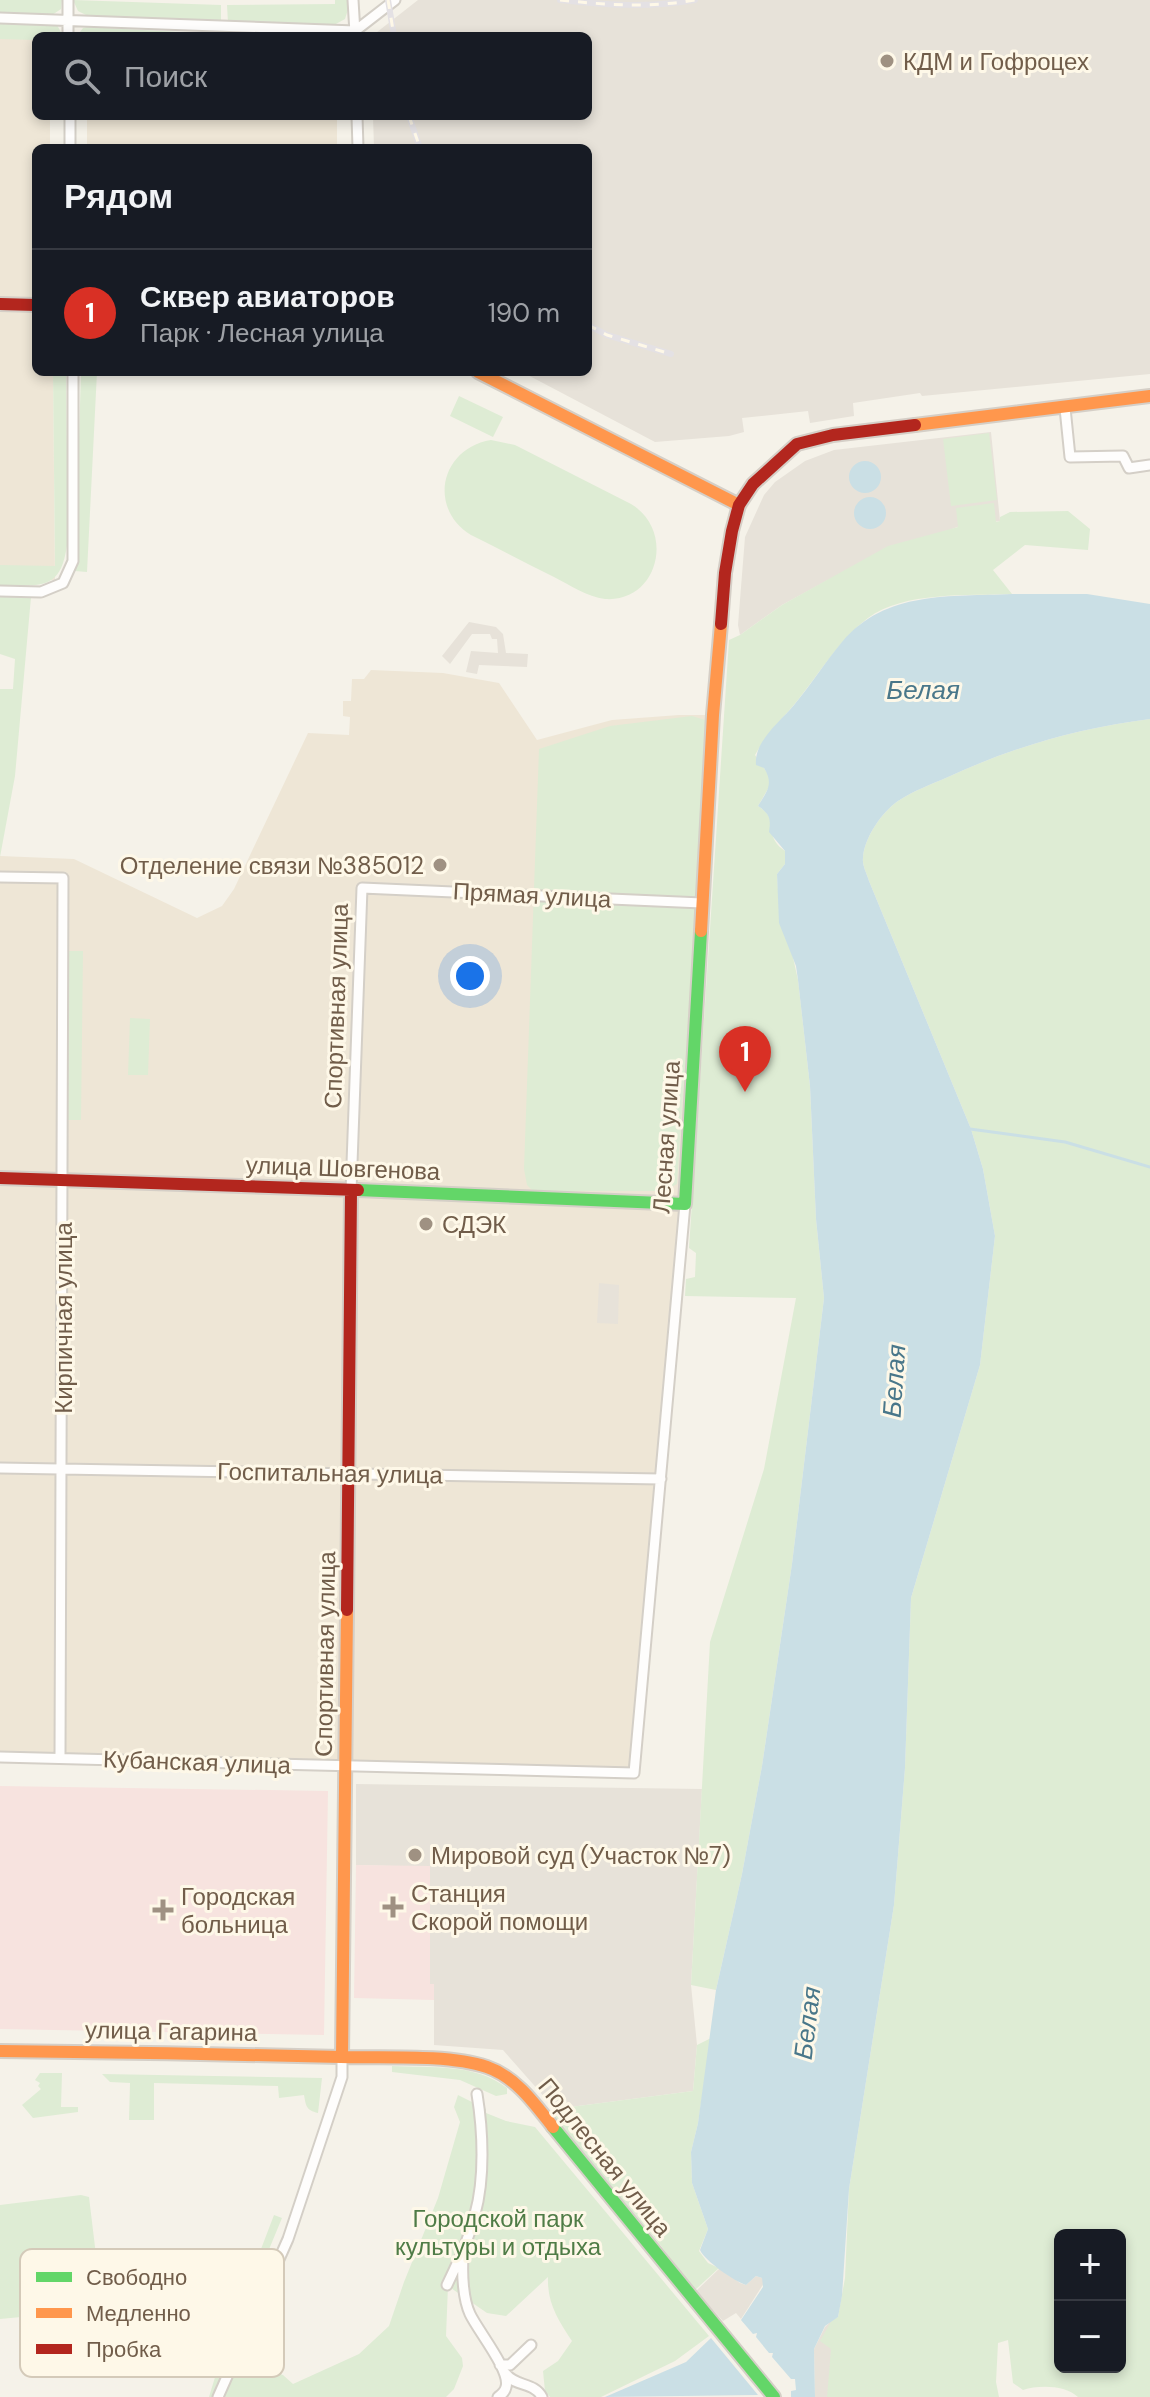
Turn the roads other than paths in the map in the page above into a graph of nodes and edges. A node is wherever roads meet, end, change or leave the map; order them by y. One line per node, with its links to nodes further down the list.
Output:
1 (68, 0): 5 (street)
2 (353, 0): 8 (street)
3 (395, 0): 9 (street)
4 (0, 18): 5 (street)
5 (68, 20): 6 (street); 7 (street)
6 (68, 32)
7 (334, 32)
8 (356, 32)
9 (357, 32)
10 (70, 120): 12 (street)
11 (357, 120): 13 (street)
12 (70, 144)
13 (358, 144)
14 (0, 304): 15 (main road)
15 (32, 305)
16 (73, 376): 22 (street)
17 (486, 376): 21 (main road)
18 (1150, 396): 19 (main road)
19 (1065, 408): 20 (street); 21 (main road)
20 (1150, 465)
21 (739, 505): 25 (main road, Лесная улица)
22 (0, 591)
23 (0, 877): 27 (street, Кирпичная улица)
24 (362, 888): 25 (street, Прямая улица); 28 (street, Спортивная улица)
25 (702, 903): 29 (main road, Лесная улица)
26 (0, 1178): 27 (main road, улица Шовгенова)
27 (63, 1180): 28 (main road, улица Шовгенова); 31 (street, Кирпичная улица)
28 (351, 1191): 29 (main road, улица Шовгенова); 32 (main road, Спортивная улица)
29 (685, 1204): 33 (street, Лесная улица)
30 (0, 1468): 31 (street, Госпитальная улица)
31 (63, 1469): 32 (street, Госпитальная улица); 35 (street, Кирпичная улица)
32 (349, 1473): 33 (street, Госпитальная улица); 36 (main road, Спортивная улица)
33 (661, 1479): 37 (street, Лесная улица)
34 (0, 1757): 35 (street, Кубанская улица)
35 (60, 1758): 36 (street, Кубанская улица)
36 (346, 1766): 37 (street, Кубанская улица); 39 (main road, Спортивная улица)
37 (634, 1773)
38 (0, 2051): 39 (main road, улица Гагарина)
39 (342, 2057): 42 (street, Спортивная улица); 47 (main road, Подлесная улица)
40 (477, 2094): 41 (street)
41 (466, 2243): 43 (street); 45 (street)
42 (284, 2249)
43 (447, 2285)
44 (531, 2345): 45 (street)
45 (502, 2368): 49 (street); 50 (street)
46 (227, 2377): 48 (street, Спортивная улица)
47 (770, 2393)
48 (218, 2397)
49 (498, 2397)
50 (542, 2397)

